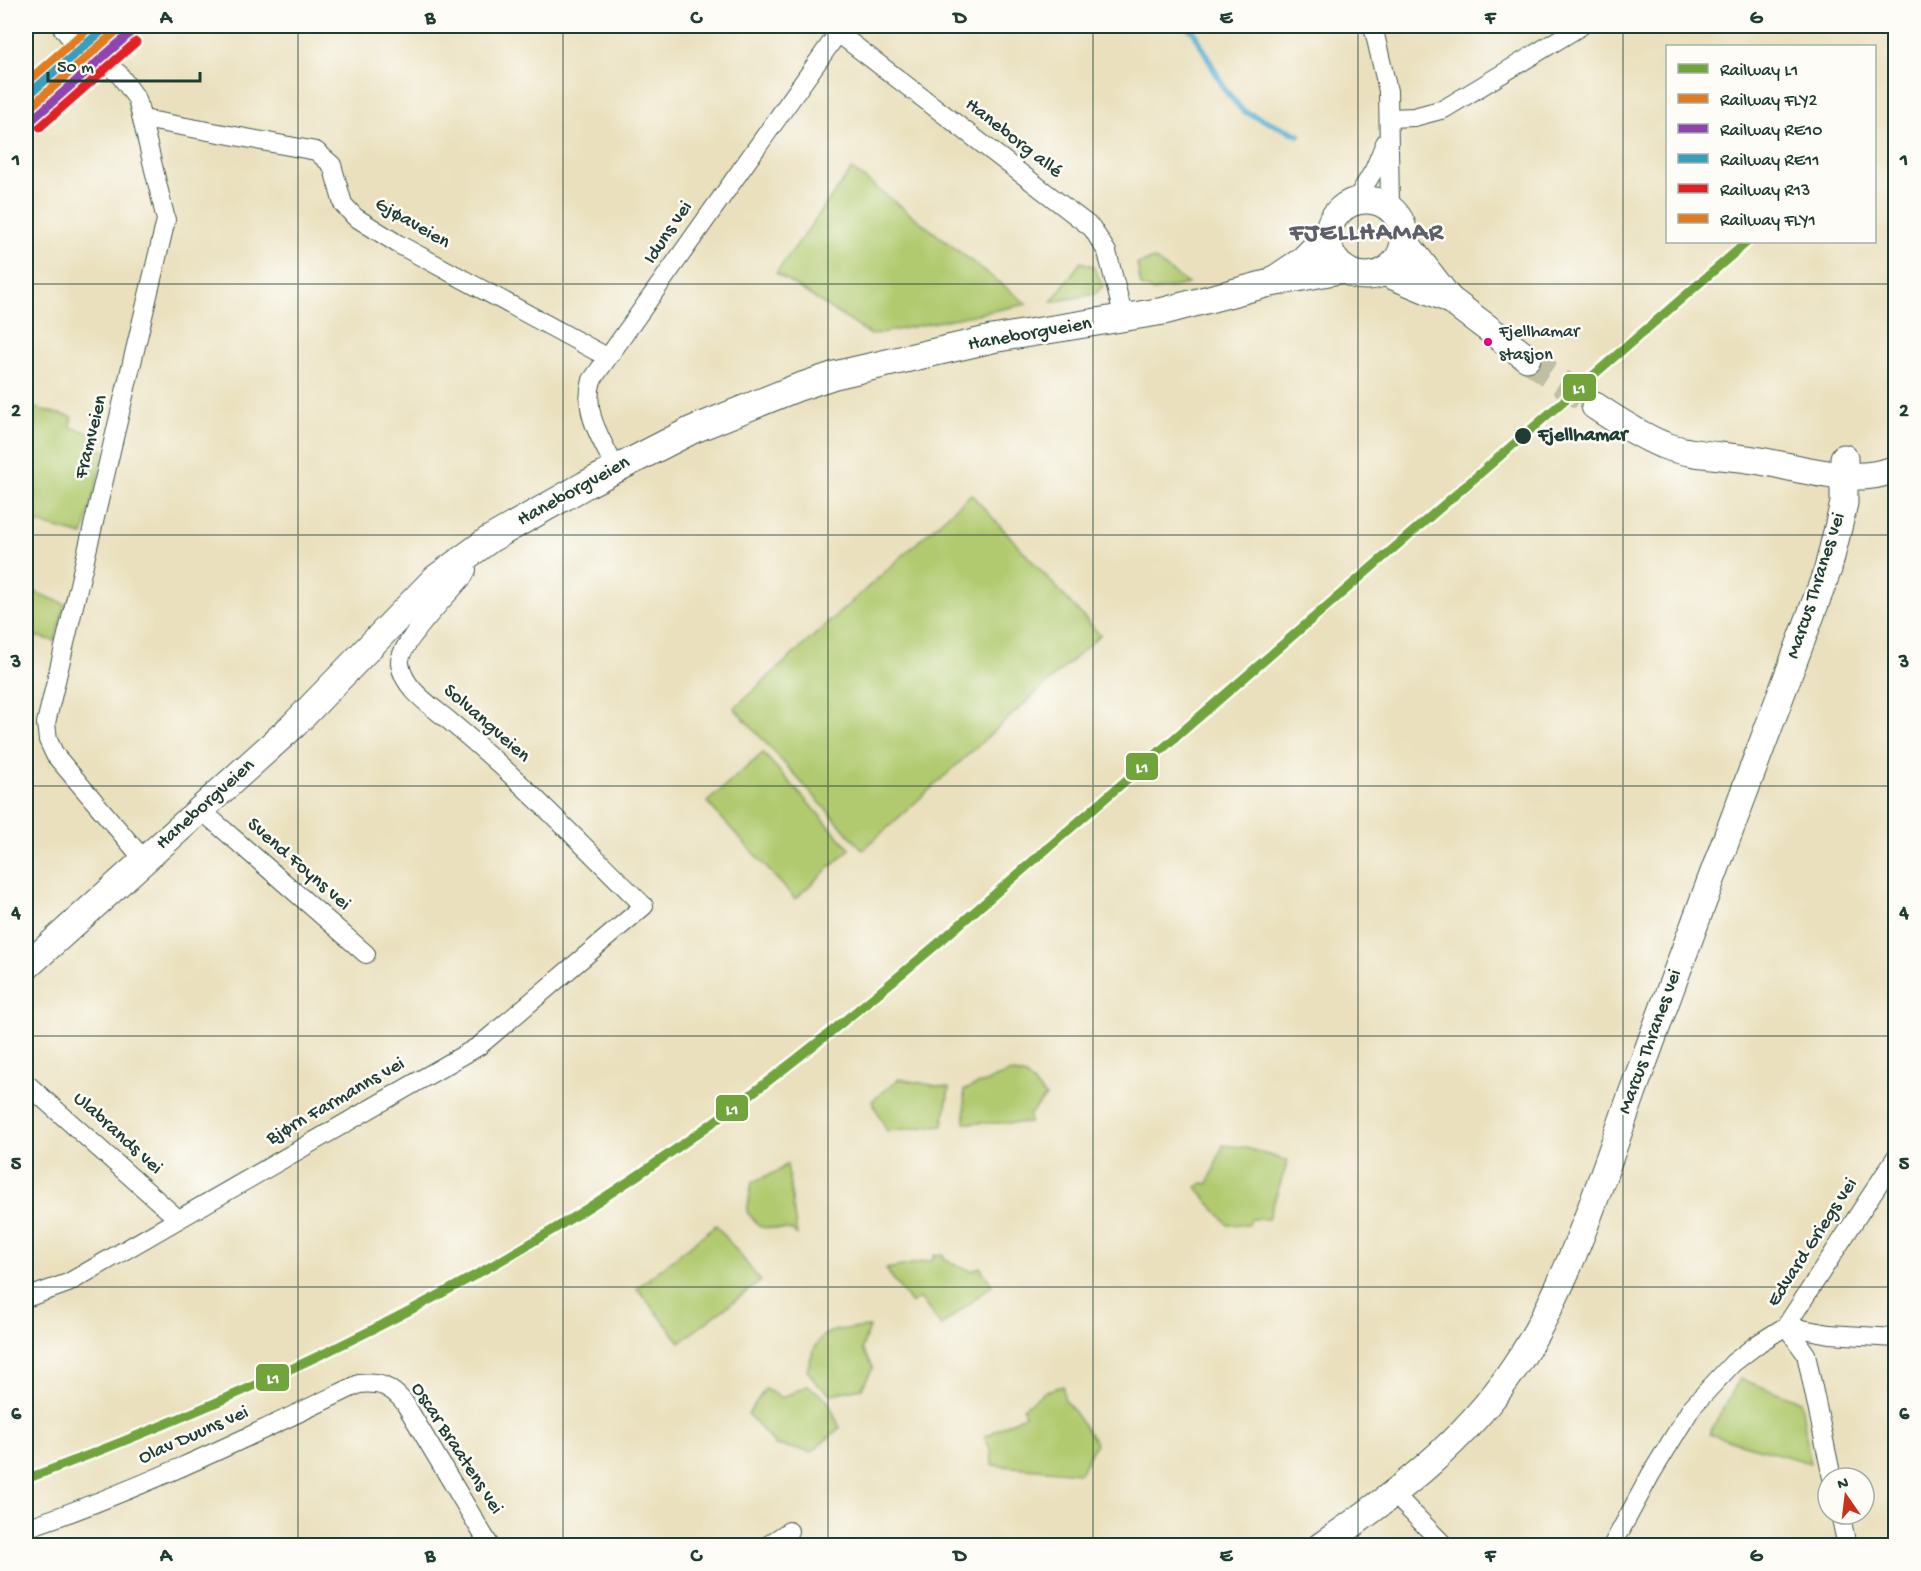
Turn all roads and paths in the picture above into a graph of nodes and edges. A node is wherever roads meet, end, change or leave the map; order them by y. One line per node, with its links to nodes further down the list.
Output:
1 (61, 26): 5 (street, Framveien)
2 (1373, 26): 6 (street)
3 (1581, 26): 6 (street)
4 (834, 29): 15 (street, Haneborg allé); 16 (street, Iduns vei)
5 (143, 119): 16 (street, Gjøaveien); 25 (street, Framveien)
6 (1389, 125): 7 (street); 8 (street)
7 (1356, 200): 8 (main road); 9 (main road)
8 (1390, 207): 10 (main road)
9 (1328, 235): 11 (main road); 13 (main road, Haneborgveien)
10 (1405, 242): 12 (main road); 14 (main road)
11 (1344, 269): 12 (main road); 13 (main road, Haneborgveien)
12 (1384, 272): 14 (main road)
13 (1266, 284): 15 (main road, Haneborgveien)
14 (1449, 299): 17 (main road)
15 (1124, 318): 21 (main road, Haneborgveien)
16 (607, 357): 21 (street, Iduns vei)
17 (1527, 358)
18 (1595, 406): 20 (main road)
19 (1896, 457): 20 (main road)
20 (1844, 466): 22 (main road); 37 (main road, Marcus Thranes vei)
21 (616, 469): 23 (main road, Haneborgveien)
22 (1896, 469)
23 (465, 555): 24 (main road, Haneborgveien); 26 (street, Solvangveien)
24 (201, 810): 25 (main road, Haneborgveien); 27 (street, Svend Foyns vei)
25 (144, 860): 28 (main road, Haneborgveien)
26 (644, 906): 31 (street, Bjørn Farmanns vei)
27 (366, 954)
28 (26, 967)
29 (26, 1083): 31 (street, Ulabrands vei)
30 (1896, 1157): 33 (street, Edvard Griegs vei)
31 (178, 1219): 32 (street, Bjørn Farmanns vei)
32 (26, 1298)
33 (1786, 1326): 34 (street); 36 (street); 45 (street, Edvard Griegs vei)
34 (1896, 1338)
35 (378, 1382): 39 (street, Olav Duuns vei); 41 (street, Oscar Braatens vei)
36 (1829, 1466)
37 (1394, 1494): 43 (main road, Marcus Thranes vei); 44 (street)
38 (1843, 1526): 46 (street)
39 (26, 1528)
40 (789, 1531): 42 (street)
41 (490, 1545)
42 (767, 1545)
43 (1321, 1545)
44 (1445, 1545)
45 (1612, 1545)
46 (1847, 1545)

